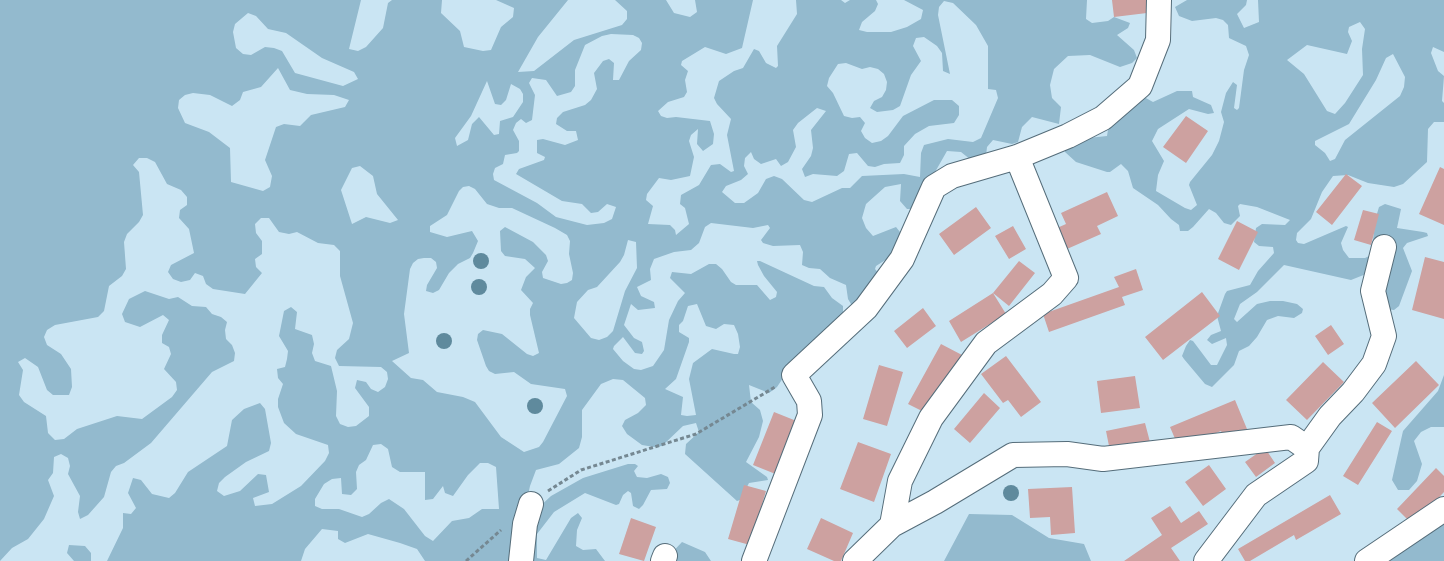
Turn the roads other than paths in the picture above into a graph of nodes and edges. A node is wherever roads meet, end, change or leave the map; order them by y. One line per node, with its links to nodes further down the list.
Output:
1 (1159, 0): 2 (street)
2 (1017, 157): 7 (street); 9 (street)
3 (1384, 247): 4 (street)
4 (1307, 448): 7 (street); 11 (street)
5 (531, 504): 8 (street)
6 (1444, 509): 12 (street)
7 (892, 525): 10 (street)
8 (521, 561)
9 (754, 561)
10 (855, 561)
11 (1206, 561)
12 (1367, 561)

